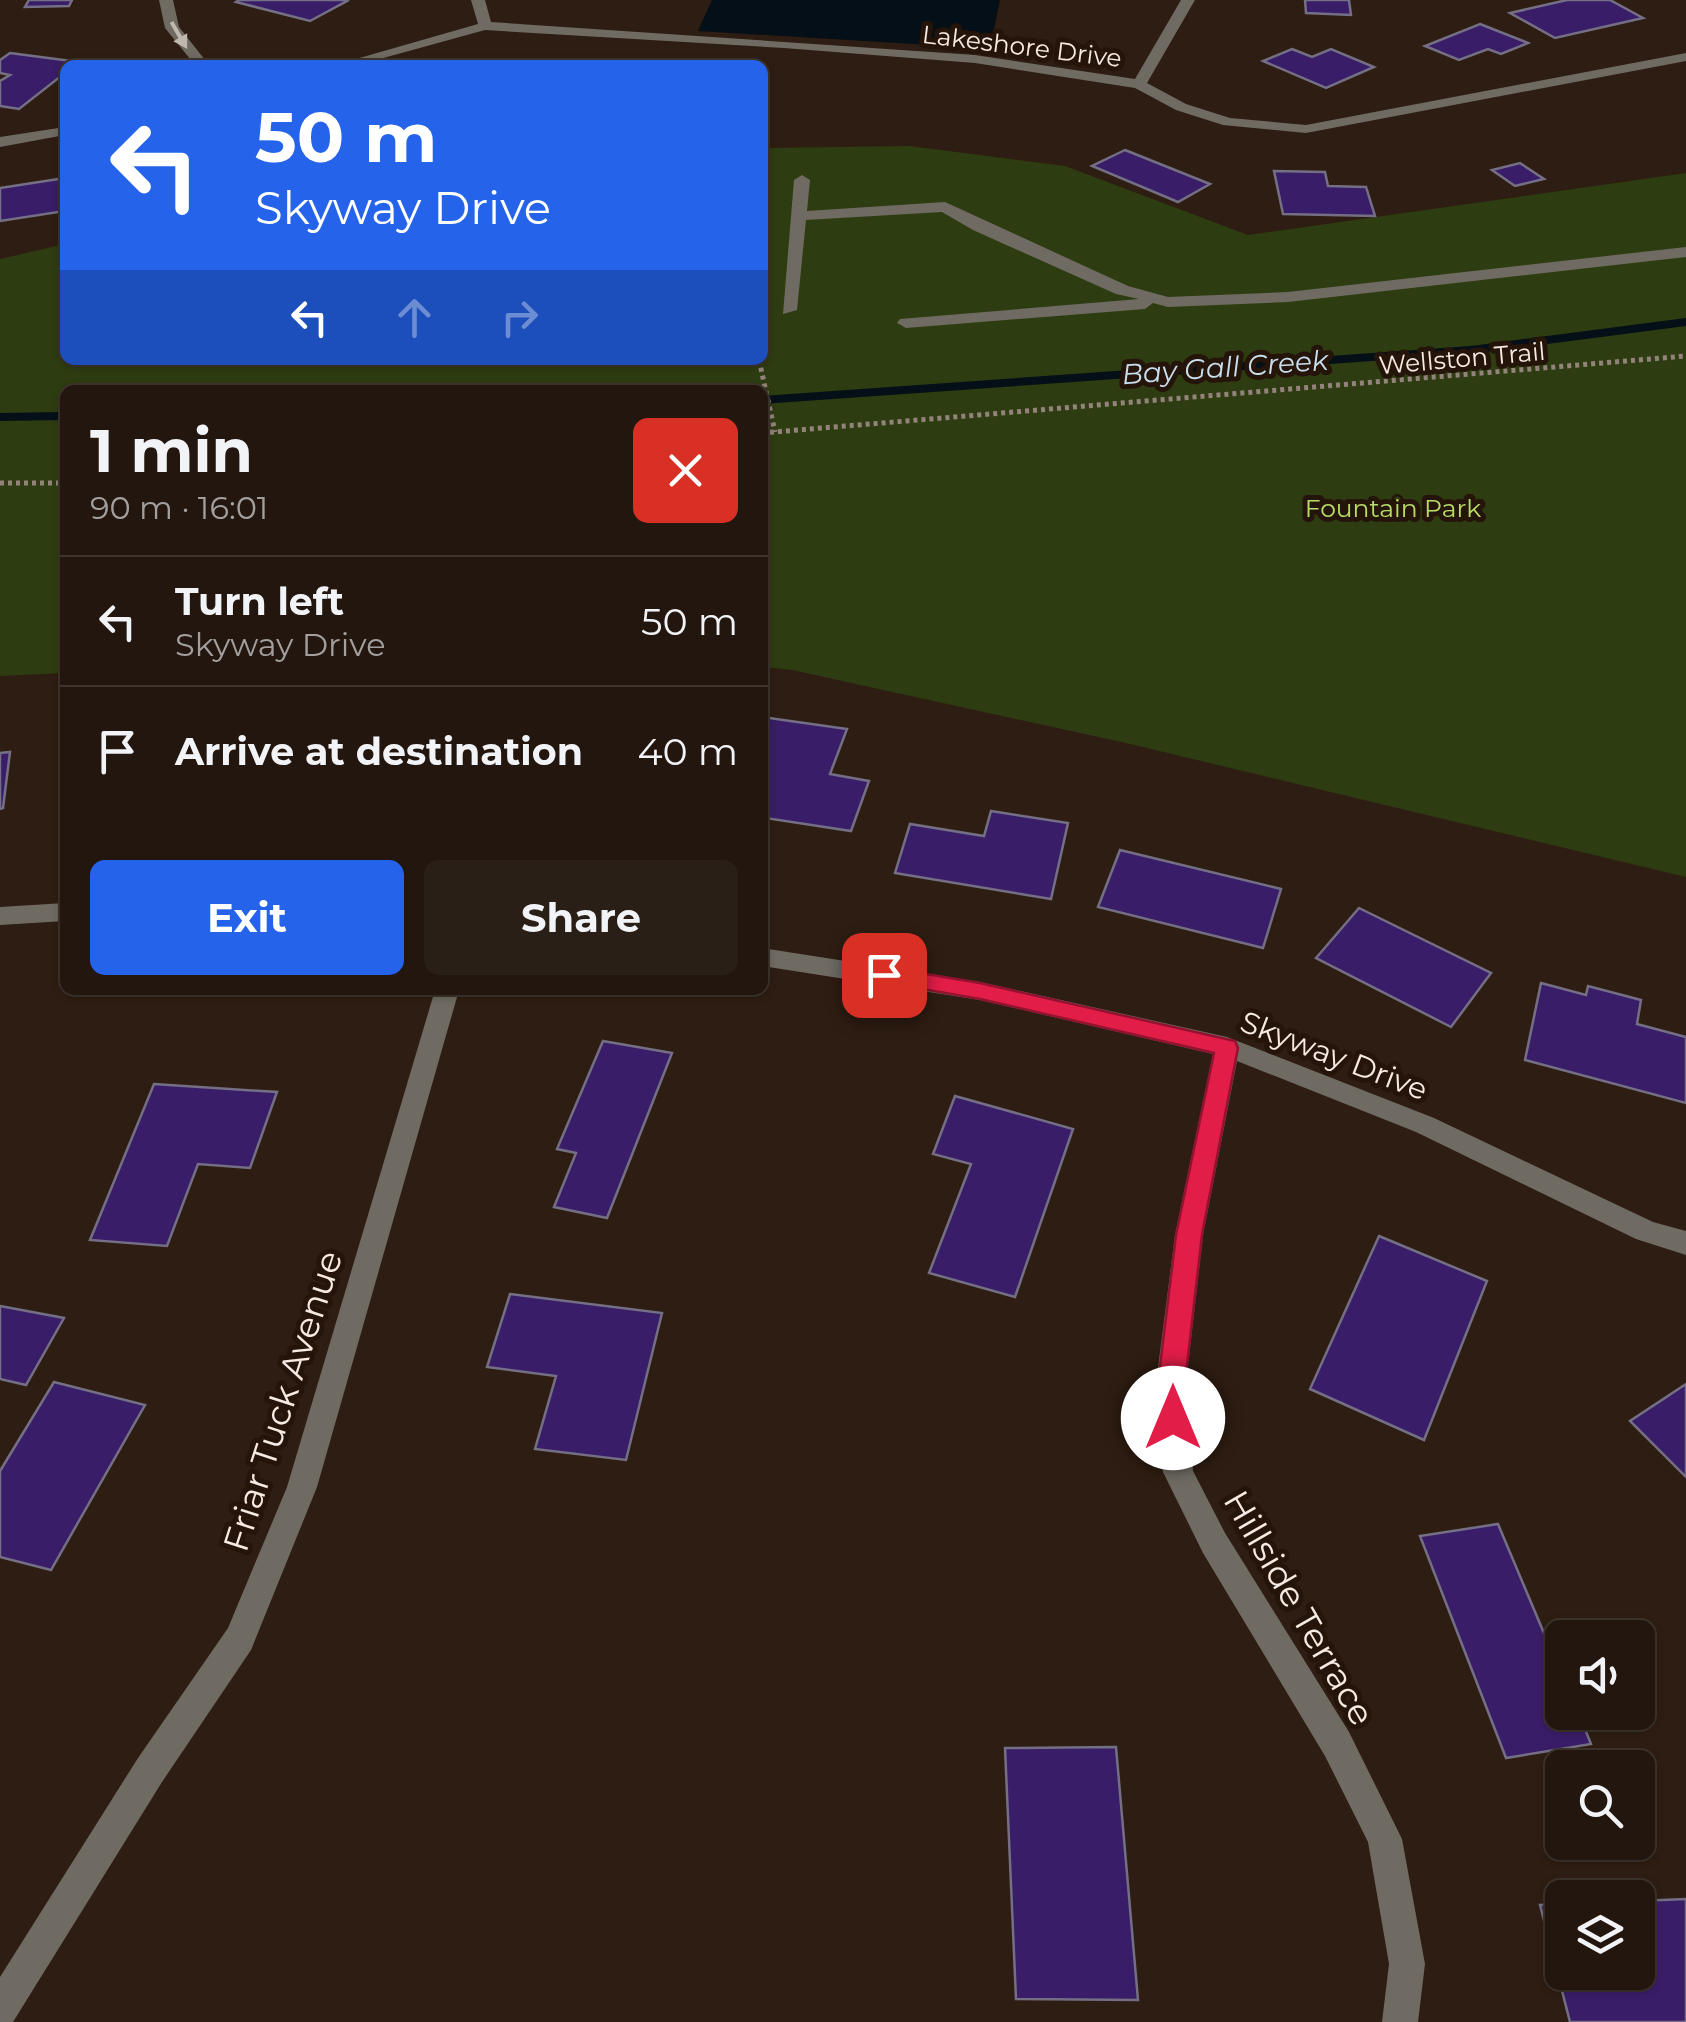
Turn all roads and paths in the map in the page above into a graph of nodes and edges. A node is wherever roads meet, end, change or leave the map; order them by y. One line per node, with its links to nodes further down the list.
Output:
1 (166, 0): 6 (street, one-way to 6)
2 (478, 0): 4 (street)
3 (1188, 0): 8 (street)
4 (485, 26): 7 (street, Lakeshore Drive); 8 (street, Lakeshore Drive)
5 (1686, 57): 8 (street, Lakeshore Drive)
6 (198, 60)
7 (360, 60)
8 (1139, 84)
9 (60, 132): 10 (street)
10 (0, 142)
11 (802, 180): 12 (street)
12 (798, 216): 14 (street); 15 (street)
13 (1686, 252): 14 (street)
14 (1168, 302): 16 (street)
15 (788, 310)
16 (906, 323)
17 (1686, 356): 19 (path, Wellston Trail)
18 (768, 398): 19 (path)
19 (776, 432): 20 (path, Wellston Trail)
20 (768, 433)
21 (0, 483): 22 (path)
22 (60, 483)
23 (60, 912): 24 (street)
24 (0, 916)
25 (768, 959): 27 (street, Skyway Drive)
26 (447, 995): 29 (street, Friar Tuck Avenue)
27 (1226, 1048): 28 (street, Skyway Drive); 30 (street, Hillside Terrace)
28 (1686, 1243)
29 (0, 2010)
30 (1400, 2022)

